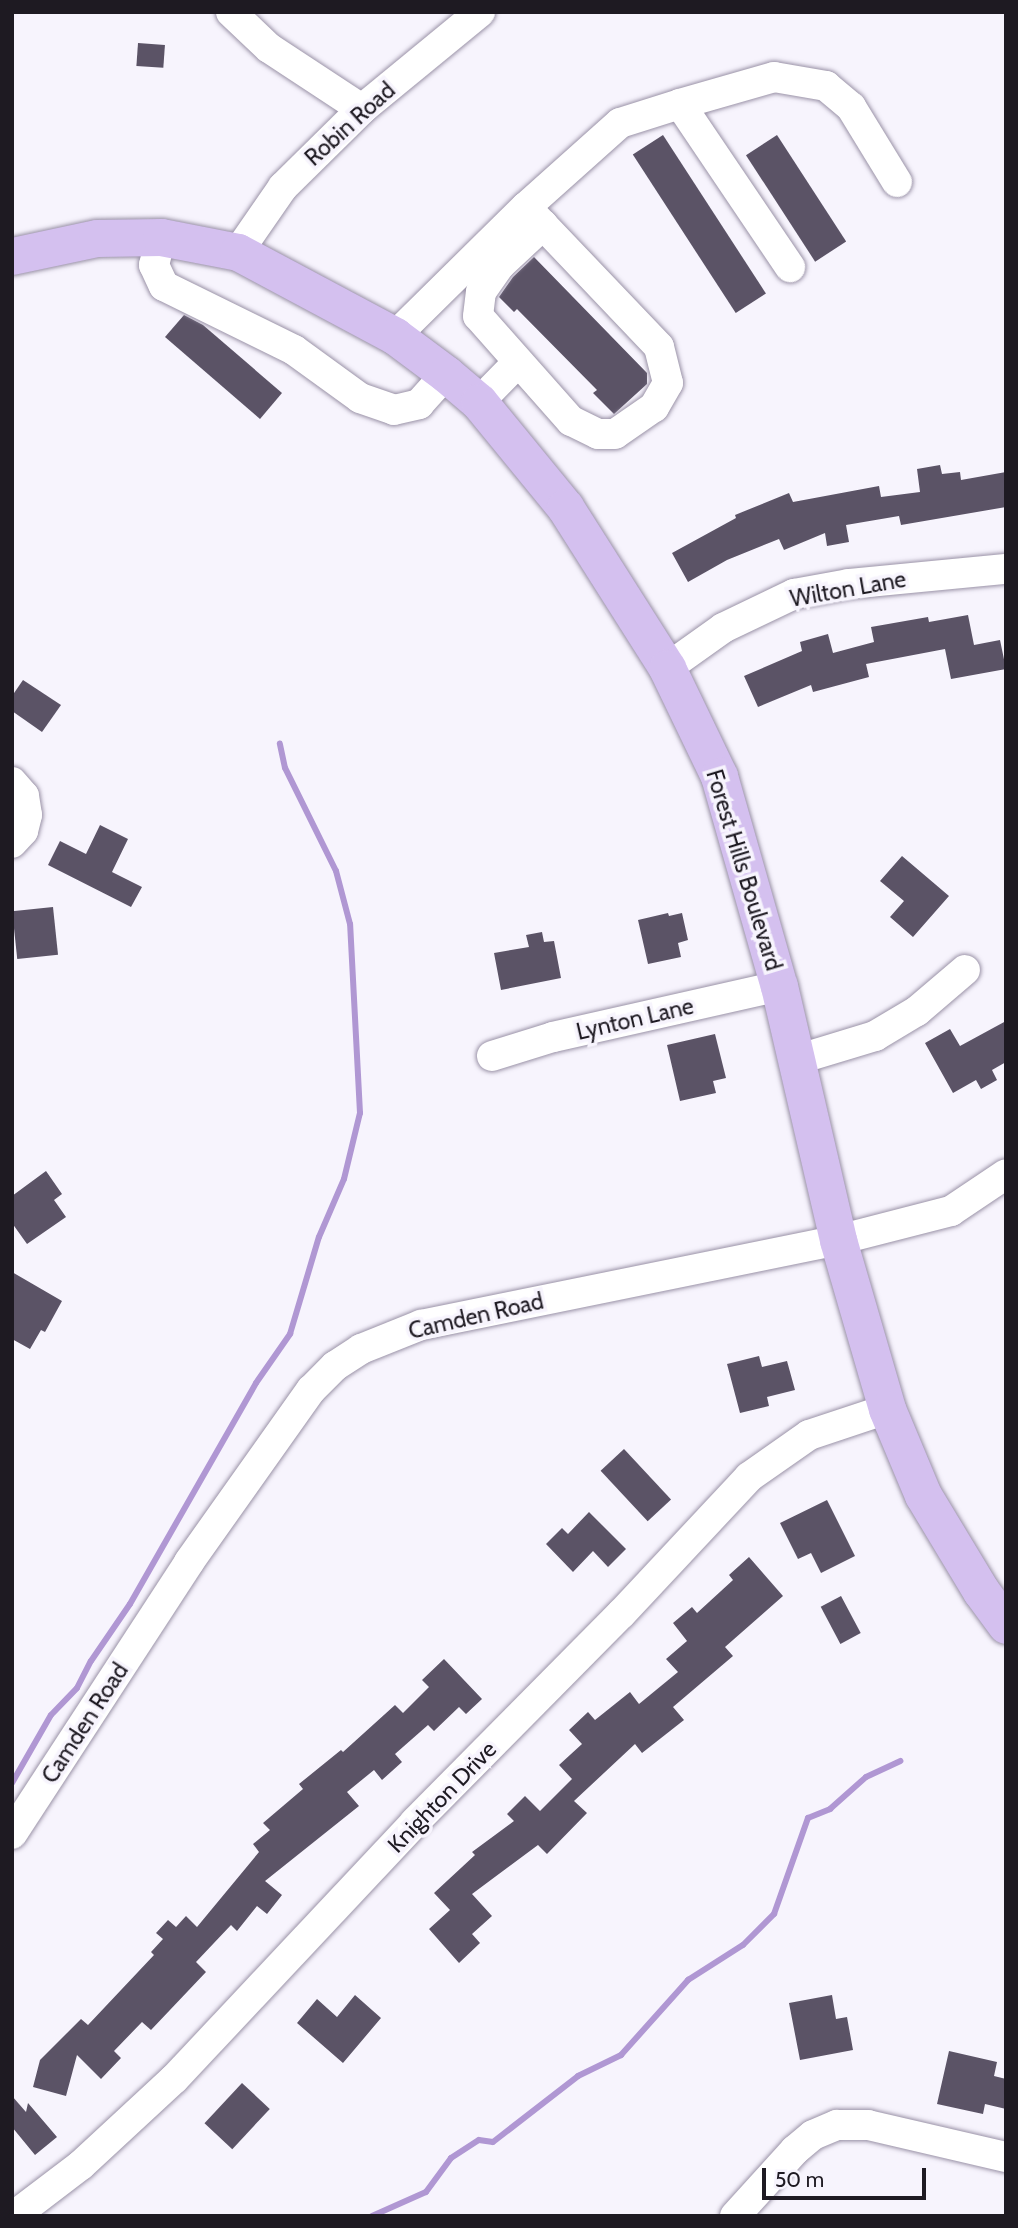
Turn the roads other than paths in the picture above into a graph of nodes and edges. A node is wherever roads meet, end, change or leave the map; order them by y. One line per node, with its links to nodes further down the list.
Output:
1 (230, 12): 4 (street)
2 (480, 12): 4 (street, Robin Road)
3 (680, 104): 5 (street); 6 (street); 10 (street)
4 (362, 108): 8 (street, Robin Road)
5 (897, 182)
6 (534, 216): 11 (street); 12 (street); 12 (street)
7 (161, 237): 8 (main road, Forest Hills Boulevard); 9 (main road, Forest Hills Boulevard); 13 (street)
8 (238, 252): 11 (main road, Forest Hills Boulevard)
9 (12, 256)
10 (790, 267)
11 (395, 336): 13 (main road, Forest Hills Boulevard)
12 (518, 362): 14 (street)
13 (446, 374): 14 (main road, Forest Hills Boulevard)
14 (479, 402): 16 (main road, Forest Hills Boulevard)
15 (1006, 569): 16 (street, Wilton Lane)
16 (667, 668): 20 (main road, Forest Hills Boulevard)
17 (12, 782): 18 (street)
18 (12, 843)
19 (965, 970): 22 (street)
20 (779, 986): 21 (street, Lynton Lane); 22 (main road, Forest Hills Boulevard)
21 (492, 1056)
22 (796, 1060): 24 (main road, Forest Hills Boulevard)
23 (1006, 1174): 24 (street, Camden Road)
24 (838, 1240): 25 (main road, Forest Hills Boulevard); 27 (street, Camden Road)
25 (887, 1409): 26 (main road, Forest Hills Boulevard); 29 (street, Knighton Drive)
26 (1006, 1625)
27 (12, 1834)
28 (1006, 2157): 30 (street)
29 (15, 2216)
30 (735, 2216)

